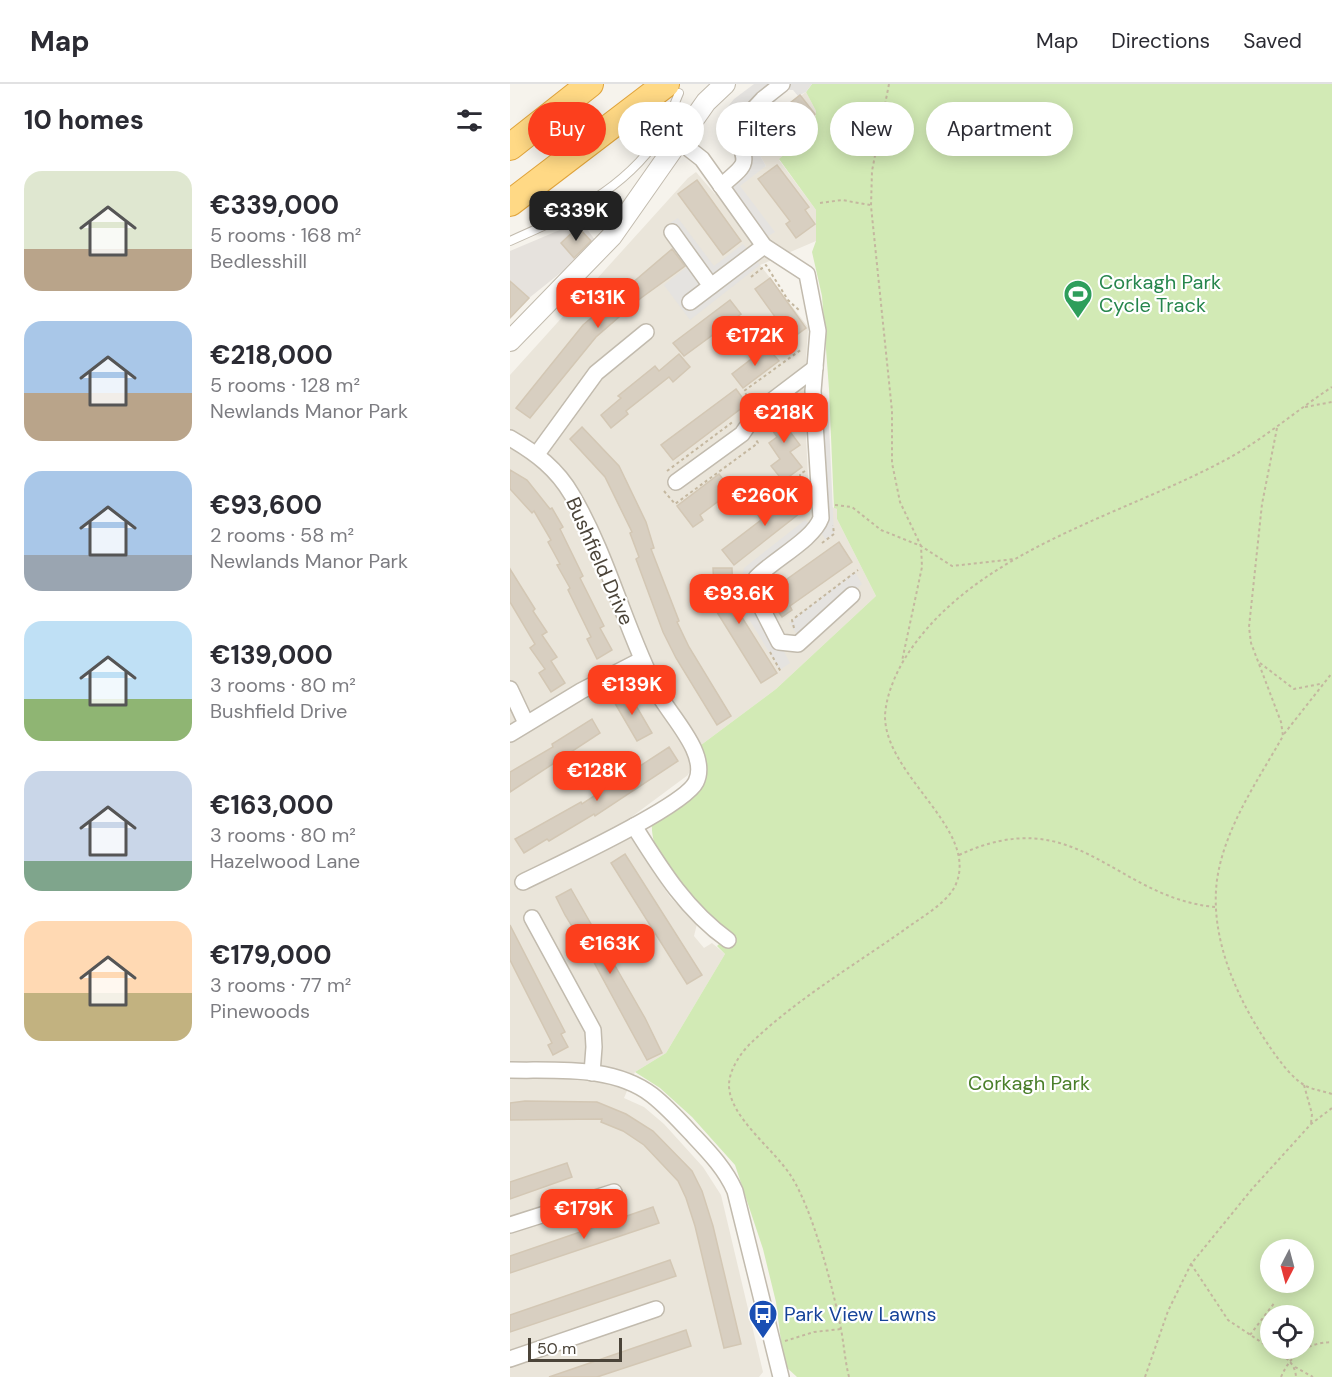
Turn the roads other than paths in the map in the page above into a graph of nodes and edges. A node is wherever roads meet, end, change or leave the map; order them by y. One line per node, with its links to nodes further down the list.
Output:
1 (576, 84): 6 (lane)
2 (590, 84): 7 (highway)
3 (725, 84): 8 (street)
4 (782, 84): 13 (street)
5 (673, 88): 14 (highway); 16 (lane)
6 (559, 102)
7 (566, 102)
8 (704, 105)
9 (528, 132): 10 (highway)
10 (510, 147)
11 (669, 156): 21 (street)
12 (698, 156): 13 (street)
13 (721, 186): 17 (street)
14 (510, 203)
15 (672, 232): 18 (street)
16 (510, 241)
17 (764, 246): 18 (street); 22 (street)
18 (711, 286): 19 (street)
19 (690, 302)
20 (646, 332): 24 (street)
21 (510, 341)
22 (815, 368): 25 (street); 26 (street)
23 (510, 438): 24 (street, Bushfield Drive)
24 (537, 454): 27 (street, Bushfield Drive)
25 (668, 480)
26 (852, 595)
27 (641, 660): 29 (street); 31 (street, Bushfield Drive)
28 (510, 689): 29 (street)
29 (526, 723): 30 (street)
30 (510, 734)
31 (634, 826): 32 (street, Bushfield Drive); 34 (street)
32 (524, 882)
33 (532, 918): 36 (street)
34 (728, 940)
35 (510, 1071): 36 (street)
36 (598, 1074): 41 (street)
37 (614, 1192): 38 (street)
38 (510, 1225)
39 (656, 1309): 40 (street)
40 (510, 1359)
41 (781, 1377)

